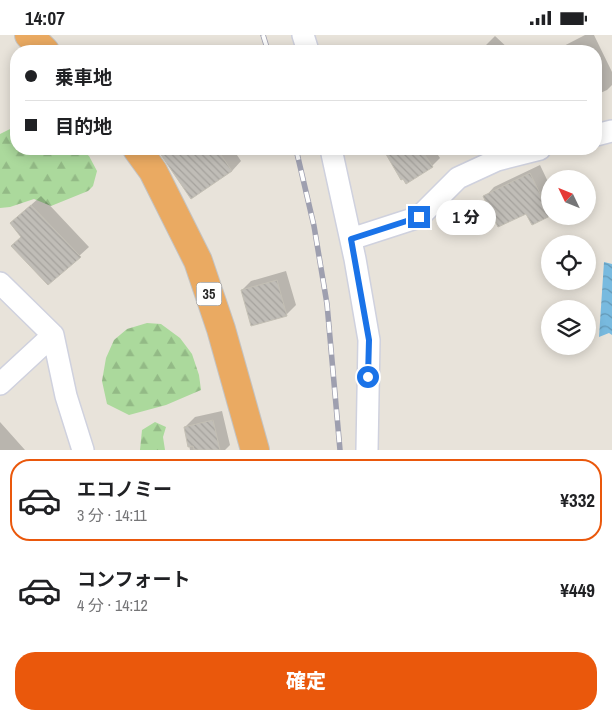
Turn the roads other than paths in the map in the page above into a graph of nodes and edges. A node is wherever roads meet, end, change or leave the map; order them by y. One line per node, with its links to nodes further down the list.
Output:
1 (29, 35): 2 (highway)
2 (39, 45)
3 (141, 155): 11 (highway, 35)
4 (332, 155): 6 (street)
5 (517, 155): 6 (street)
6 (351, 239): 12 (street)
7 (0, 283): 8 (street)
8 (52, 335): 9 (street); 10 (street)
9 (0, 384)
10 (83, 450)
11 (256, 450)
12 (368, 450)

